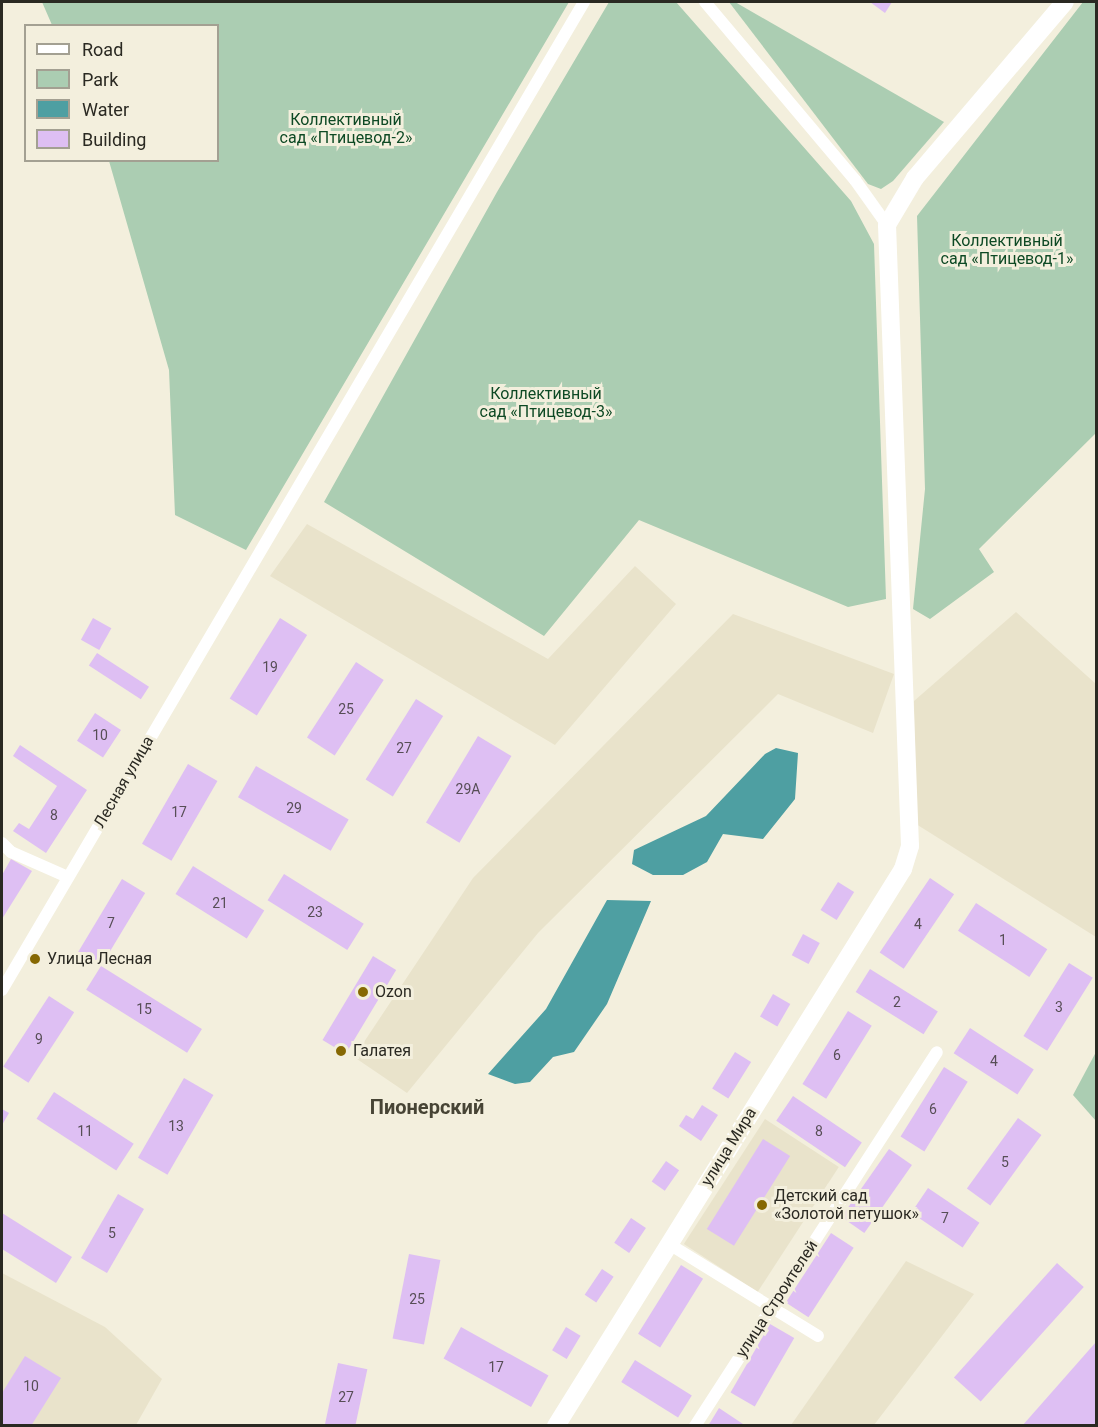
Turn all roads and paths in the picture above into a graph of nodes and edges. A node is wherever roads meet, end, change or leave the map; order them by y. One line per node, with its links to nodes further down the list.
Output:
1 (584, 2): 6 (street, Лесная улица)
2 (705, 2): 4 (street)
3 (1065, 2): 4 (street)
4 (887, 225): 9 (street, улица Мира)
5 (2, 843): 6 (street)
6 (68, 877): 7 (street, Лесная улица)
7 (2, 990)
8 (938, 1052): 10 (street, улица Строителей)
9 (669, 1244): 10 (street); 12 (street, улица Мира)
10 (771, 1309): 11 (street); 13 (street, улица Строителей)
11 (818, 1336)
12 (556, 1425)
13 (695, 1425)

